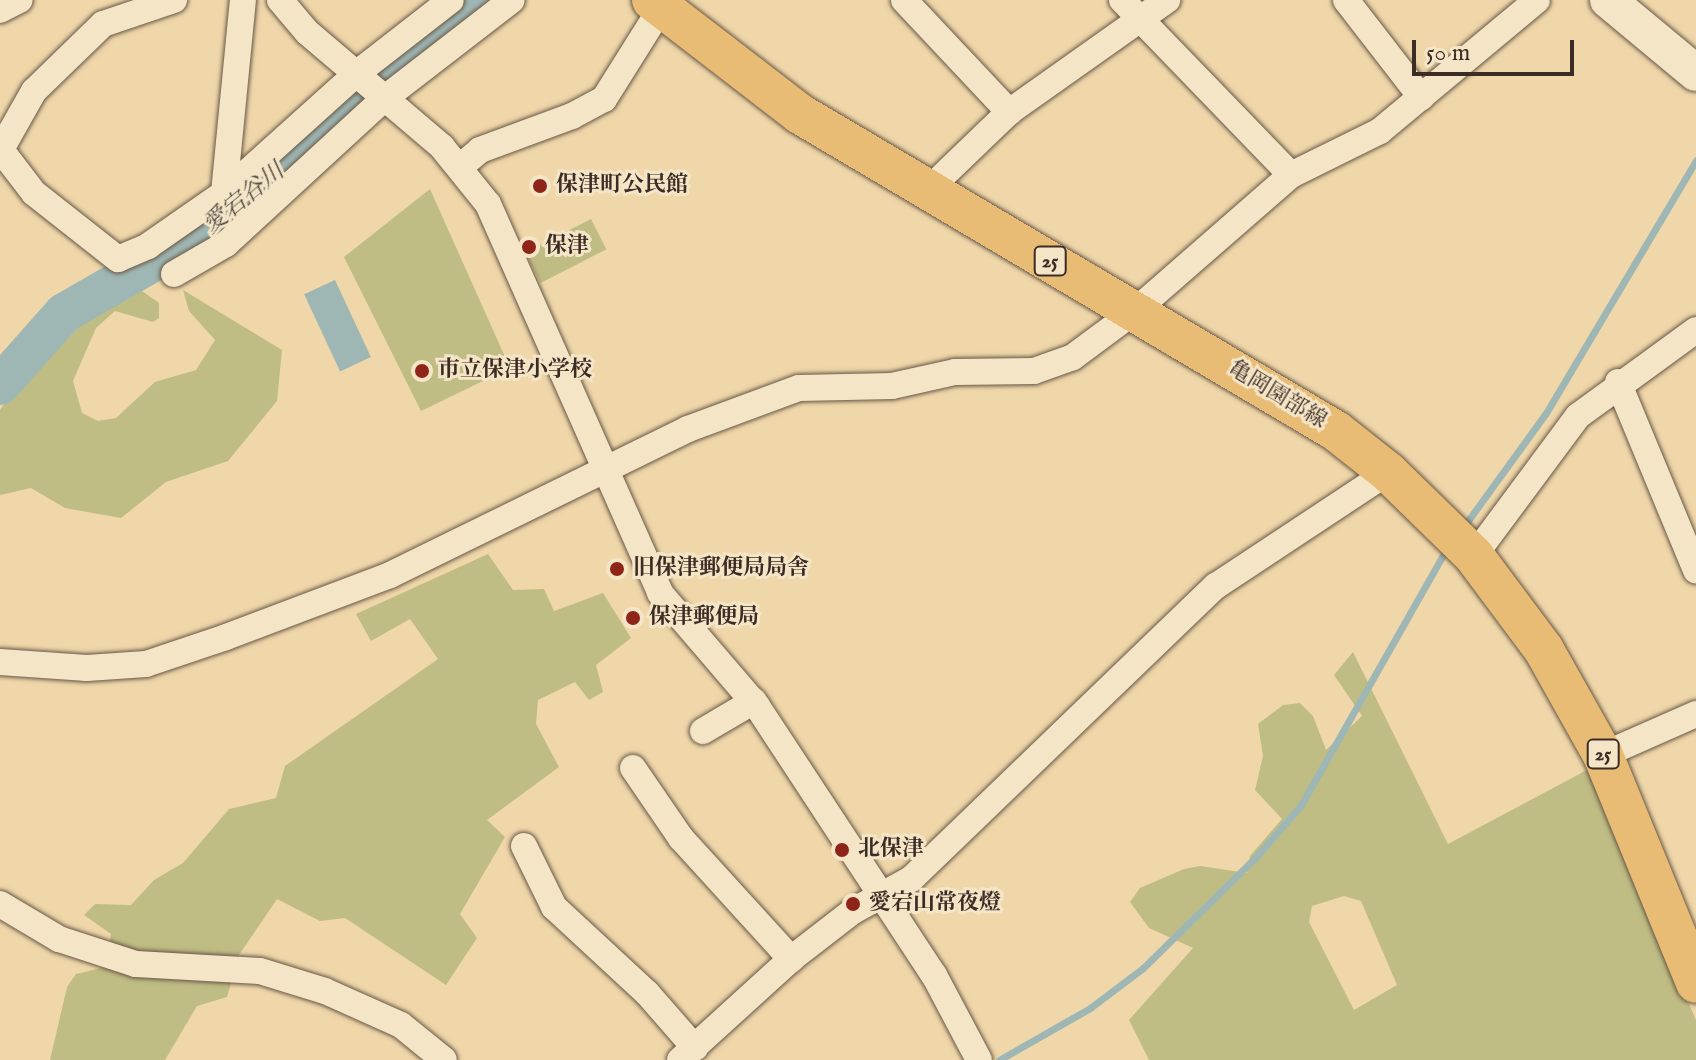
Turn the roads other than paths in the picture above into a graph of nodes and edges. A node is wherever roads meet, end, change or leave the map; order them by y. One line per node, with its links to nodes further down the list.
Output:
1 (20, 0): 14 (street)
2 (174, 0): 20 (street)
3 (243, 0): 24 (street)
4 (280, 0): 17 (street)
5 (451, 0): 17 (street)
6 (512, 0): 17 (street)
7 (904, 0): 19 (street)
8 (1122, 0): 15 (street)
9 (1167, 0): 15 (street)
10 (1346, 0): 18 (street)
11 (1537, 0): 18 (street)
12 (1608, 0): 16 (street)
13 (657, 4): 21 (street); 23 (main road, 亀岡園部線 / 25)
14 (0, 10)
15 (1145, 20): 19 (street); 22 (street)
16 (1696, 73)
17 (371, 86): 21 (street); 24 (street); 25 (street)
18 (1421, 97): 22 (street)
19 (1009, 112): 23 (street)
20 (1, 150): 24 (street)
21 (461, 166): 29 (street)
22 (1291, 175): 26 (street)
23 (928, 190): 26 (main road, 亀岡園部線 / 25)
24 (224, 193)
25 (174, 274)
26 (1135, 311): 29 (street); 30 (main road, 亀岡園部線 / 25)
27 (1696, 330): 28 (street)
28 (1618, 382): 31 (street); 32 (street)
29 (605, 471): 33 (street); 34 (street)
30 (1388, 472): 31 (main road, 亀岡園部線 / 25); 40 (street)
31 (1461, 544): 37 (main road, 亀岡園部線 / 25)
32 (1696, 570)
33 (1, 669)
34 (754, 701): 36 (street); 40 (street)
35 (1696, 714): 37 (street)
36 (703, 731)
37 (1603, 755): 43 (main road, 亀岡園部線 / 25)
38 (633, 768): 42 (street)
39 (524, 846): 44 (street)
40 (882, 896): 42 (street); 45 (street)
41 (0, 904): 46 (street)
42 (791, 959): 44 (street)
43 (1696, 983)
44 (688, 1054)
45 (978, 1057)
46 (444, 1060)

